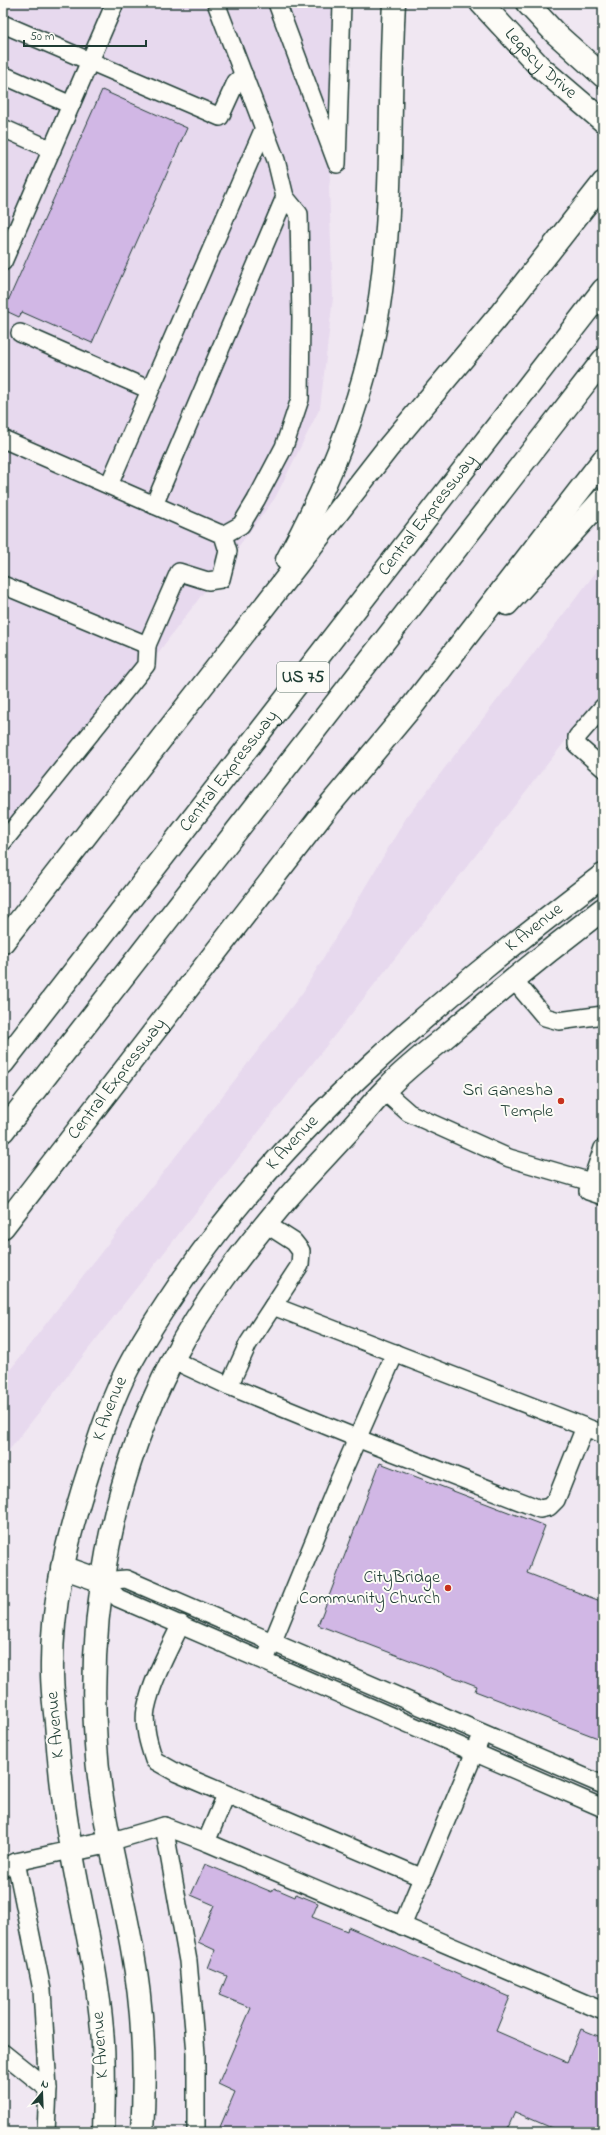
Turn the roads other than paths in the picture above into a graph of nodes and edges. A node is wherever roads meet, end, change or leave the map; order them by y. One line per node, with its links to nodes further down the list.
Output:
1 (115, 3): 11 (lane)
2 (216, 3): 13 (lane)
3 (342, 3): 8 (lane)
4 (394, 3): 34 (main road)
5 (481, 3): 16 (main road, Legacy Drive)
6 (527, 3): 10 (main road, Legacy Drive)
7 (542, 3): 10 (main road)
8 (279, 4)
9 (3, 24): 11 (lane)
10 (555, 33): 14 (main road, Legacy Drive)
11 (90, 62): 13 (lane); 15 (lane)
12 (3, 75): 15 (lane)
13 (244, 75): 18 (lane)
14 (603, 76)
15 (71, 105): 19 (lane)
16 (603, 121)
17 (3, 128): 19 (lane)
18 (264, 128): 21 (lane); 26 (lane)
19 (52, 150): 22 (lane)
20 (603, 182): 34 (main road)
21 (285, 197): 31 (lane); 32 (lane)
22 (3, 262)
23 (603, 290): 45 (main road, Central Expressway / US 75)
24 (20, 333): 26 (lane)
25 (603, 360): 47 (main road, US 75)
26 (150, 390): 29 (lane)
27 (3, 439): 29 (lane)
28 (603, 460): 37 (main road, Central Expressway)
29 (109, 485): 31 (lane)
30 (603, 499): 37 (main road)
31 (154, 505): 32 (lane)
32 (223, 535): 35 (lane)
33 (3, 585): 35 (lane)
34 (253, 620): 42 (main road)
35 (146, 645): 39 (lane)
36 (603, 707): 38 (lane)
37 (402, 718): 52 (main road, Central Expressway)
38 (603, 768)
39 (3, 842)
40 (603, 875): 54 (main road, K Avenue)
41 (603, 909): 43 (main road, K Avenue)
42 (3, 941)
43 (513, 978): 44 (lane); 46 (main road, K Avenue)
44 (603, 1016)
45 (3, 1064)
46 (384, 1091): 49 (lane); 51 (main road, K Avenue)
47 (3, 1131)
48 (603, 1148): 49 (lane)
49 (591, 1182): 50 (lane)
50 (603, 1196)
51 (266, 1224): 53 (lane); 56 (main road, K Avenue)
52 (3, 1227)
53 (273, 1306): 55 (lane); 57 (lane)
54 (142, 1343): 56 (main road); 61 (main road, K Avenue)
55 (395, 1353): 58 (lane); 60 (lane)
56 (173, 1360): 57 (lane); 62 (main road, K Avenue)
57 (229, 1386): 60 (lane)
58 (585, 1427): 59 (lane); 60 (lane)
59 (603, 1434)
60 (359, 1439): 64 (lane)
61 (62, 1567): 62 (main road); 74 (main road, K Avenue)
62 (102, 1581): 63 (lane); 64 (lane); 72 (main road, K Avenue)
63 (181, 1624): 65 (lane); 69 (lane)
64 (273, 1642): 65 (lane); 66 (lane)
65 (264, 1662): 67 (lane)
66 (483, 1733): 67 (lane); 68 (lane)
67 (474, 1752): 70 (lane); 76 (lane)
68 (603, 1785)
69 (226, 1795): 73 (lane); 76 (lane)
70 (603, 1808)
71 (164, 1826): 72 (lane); 73 (lane); 84 (lane)
72 (109, 1842): 74 (main road); 83 (main road, K Avenue)
73 (206, 1842): 77 (lane)
74 (71, 1850): 75 (lane); 82 (main road, K Avenue)
75 (9, 1865): 80 (lane)
76 (423, 1878): 77 (lane)
77 (402, 1926): 78 (lane)
78 (603, 2011)
79 (3, 2053): 80 (lane)
80 (48, 2088): 81 (lane)
81 (46, 2132)
82 (103, 2132)
83 (142, 2132)
84 (196, 2132)

